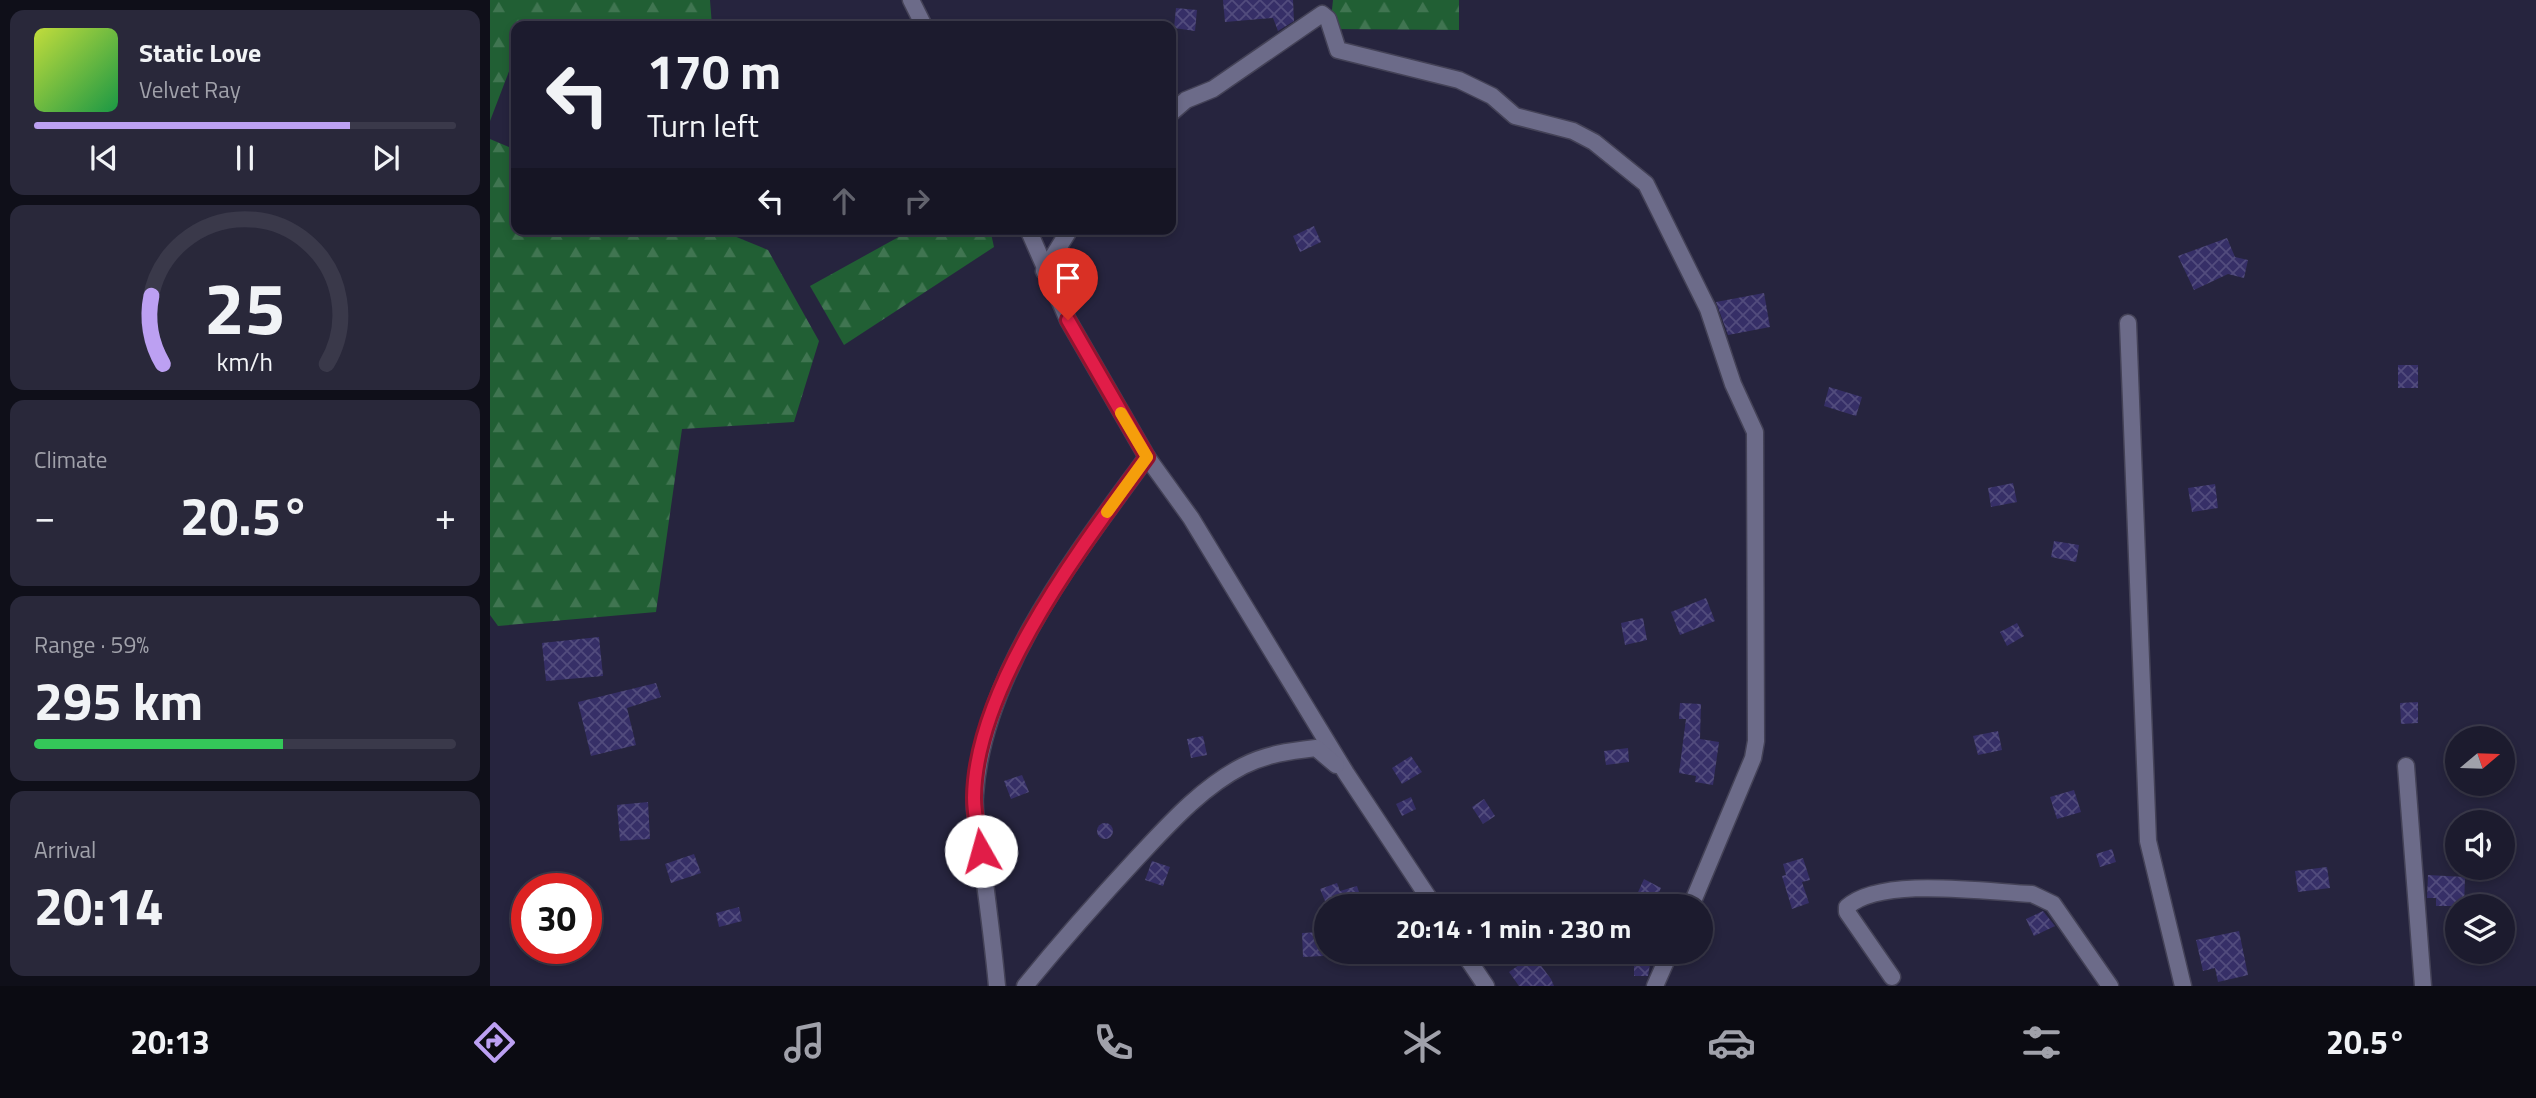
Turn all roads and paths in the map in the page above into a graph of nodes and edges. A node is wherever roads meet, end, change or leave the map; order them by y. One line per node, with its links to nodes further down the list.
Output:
1 (911, 0): 2 (street)
2 (922, 21)
3 (1176, 109): 12 (street)
4 (1029, 235): 6 (street)
5 (1066, 235): 6 (street)
6 (1044, 271): 8 (street)
7 (2128, 323): 21 (street)
8 (1147, 457): 10 (street); 16 (street)
9 (2406, 766): 22 (street)
10 (1346, 773): 11 (street); 17 (street)
11 (1426, 894)
12 (1696, 894)
13 (1472, 964): 18 (street)
14 (1665, 964): 19 (street)
15 (1892, 977): 20 (street)
16 (997, 986)
17 (1025, 986)
18 (1486, 986)
19 (1655, 986)
20 (2110, 986)
21 (2183, 986)
22 (2423, 986)

